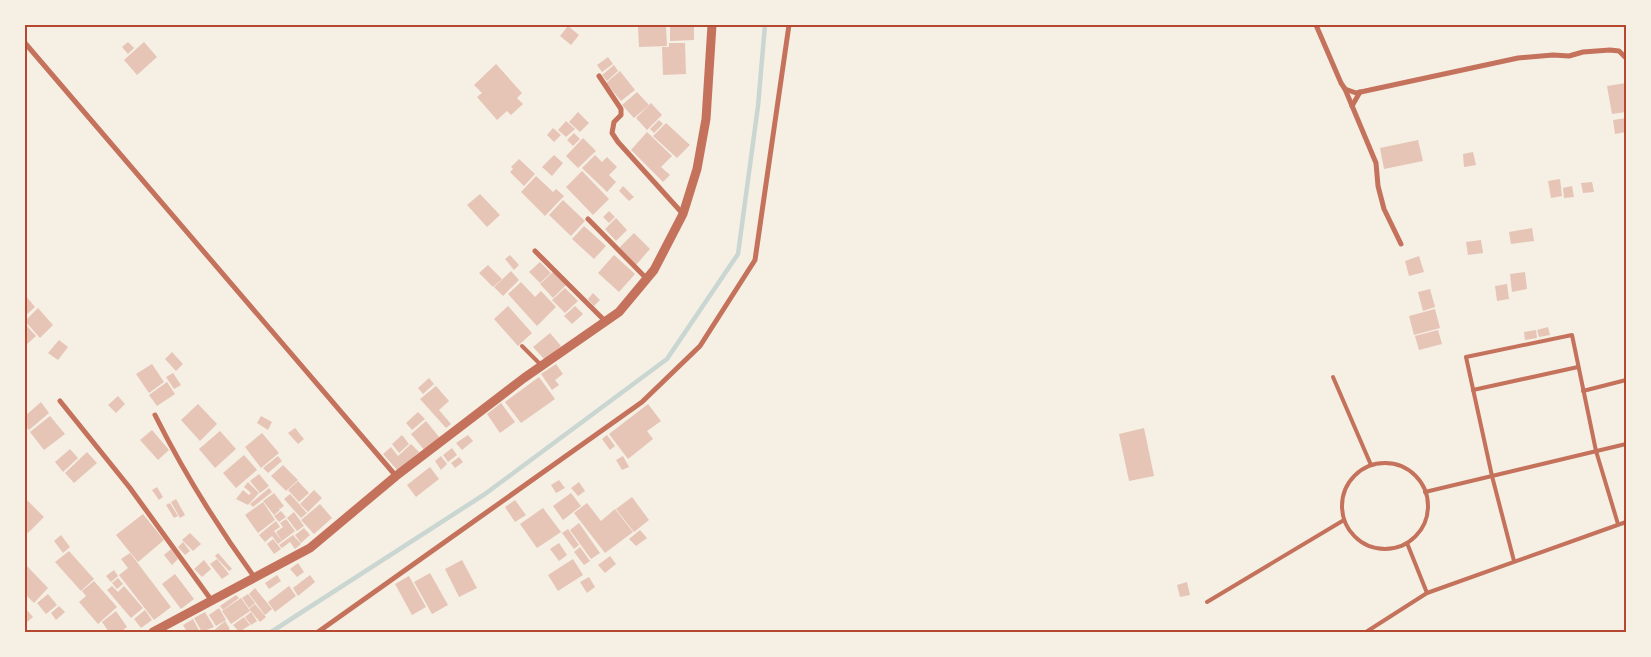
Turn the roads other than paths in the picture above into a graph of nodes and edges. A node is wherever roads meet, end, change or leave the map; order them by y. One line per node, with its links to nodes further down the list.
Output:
1 (712, 25): 10 (street)
2 (789, 25): 41 (street)
3 (1316, 25): 7 (street)
4 (25, 43): 28 (street)
5 (1626, 58): 8 (street)
6 (599, 76): 10 (street)
7 (1345, 89): 8 (street); 9 (street)
8 (1360, 92): 9 (street)
9 (1352, 106): 12 (street)
10 (682, 214): 14 (street)
11 (588, 219): 14 (street)
12 (1401, 244)
13 (535, 251): 15 (street)
14 (646, 279): 15 (street)
15 (606, 322): 17 (street)
16 (522, 346): 17 (lane)
17 (542, 366): 28 (street)
18 (1578, 366): 21 (lane); 21 (lane); 22 (lane)
19 (1332, 377): 27 (lane)
20 (1626, 380): 22 (lane)
21 (1473, 390): 29 (lane)
22 (1583, 391): 26 (lane)
23 (60, 401): 38 (street)
24 (155, 415): 36 (street)
25 (1626, 444): 26 (lane)
26 (1596, 451): 29 (lane); 33 (lane)
27 (1371, 465): 30 (lane); 31 (lane)
28 (396, 476): 36 (street)
29 (1492, 476): 30 (lane); 35 (lane)
30 (1426, 492): 34 (lane)
31 (1344, 520): 34 (lane); 39 (lane)
32 (1626, 522): 33 (lane)
33 (1618, 524): 35 (lane)
34 (1407, 543): 37 (lane)
35 (1514, 562): 37 (lane)
36 (255, 578): 38 (street)
37 (1428, 593): 42 (lane)
38 (213, 601): 40 (street)
39 (1207, 602)
40 (153, 632)
41 (318, 632)
42 (1366, 632)

